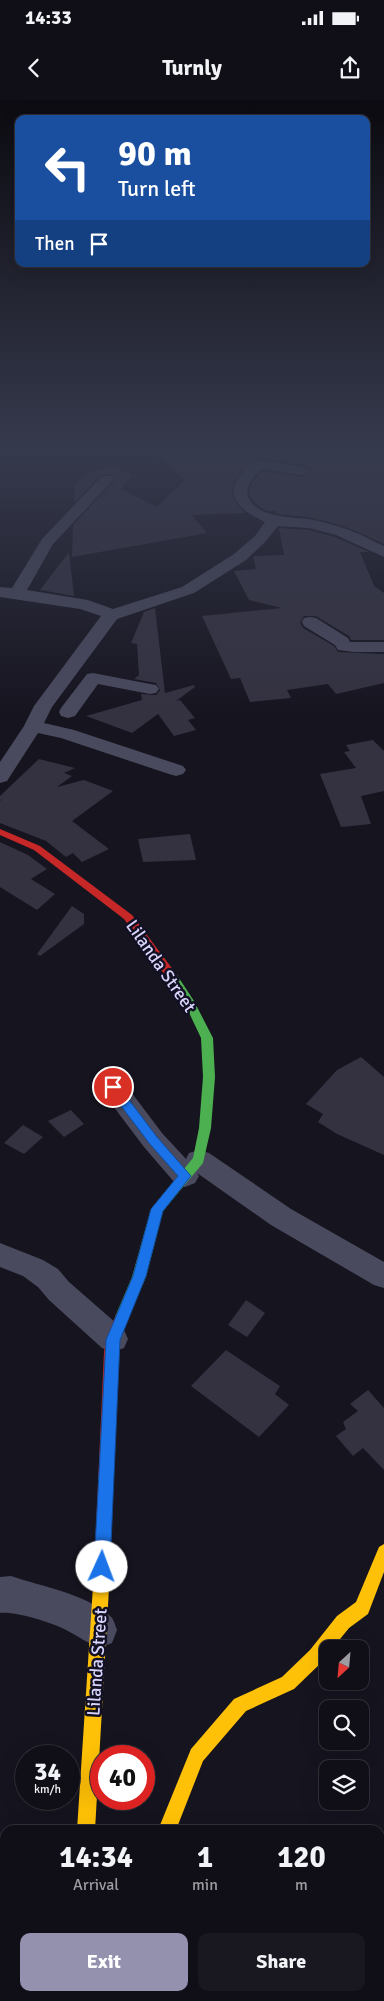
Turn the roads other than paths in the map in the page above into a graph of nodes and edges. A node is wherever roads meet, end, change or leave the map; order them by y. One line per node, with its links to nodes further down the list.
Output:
1 (52, 537): 5 (street)
2 (262, 537): 6 (street)
3 (351, 537): 4 (street)
4 (384, 552)
5 (9, 592): 6 (street)
6 (111, 615): 12 (street)
7 (310, 622): 8 (street)
8 (384, 647)
9 (150, 689): 11 (street)
10 (96, 707): 11 (street)
11 (68, 712): 12 (street)
12 (40, 728): 13 (street); 14 (street)
13 (176, 770)
14 (0, 777)
15 (0, 832): 17 (street, Lilanda Street)
16 (113, 1087): 17 (street)
17 (192, 1168): 19 (street); 20 (street, Lilanda Street)
18 (0, 1255): 20 (street)
19 (384, 1276)
20 (113, 1340): 23 (street, Lilanda Street)
21 (384, 1552): 25 (street)
22 (0, 1595): 23 (street)
23 (99, 1630): 24 (street, Lilanda Street)
24 (86, 1825)
25 (169, 1825)

